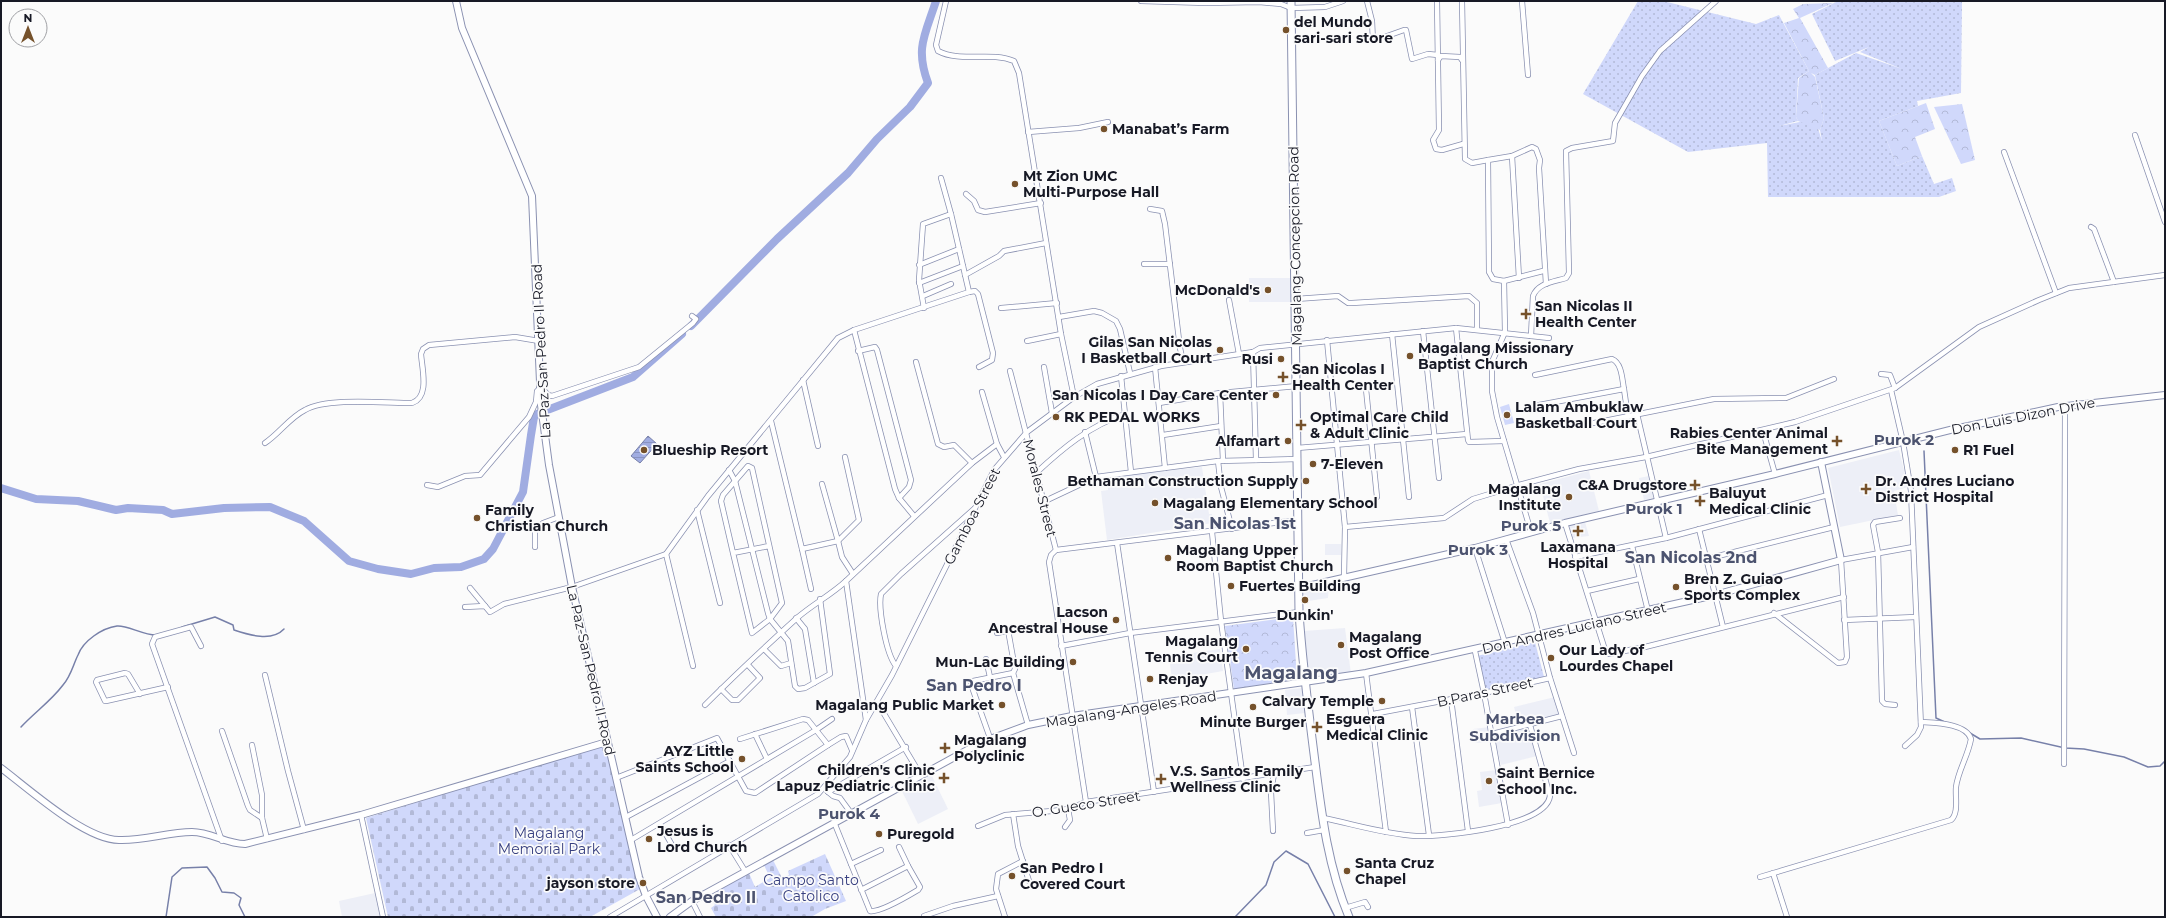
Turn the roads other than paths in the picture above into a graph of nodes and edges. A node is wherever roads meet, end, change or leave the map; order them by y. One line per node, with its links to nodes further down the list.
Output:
1 (456, 1): 62 (street, La Paz-San Pedro II Road)
2 (946, 1): 15 (street)
3 (1141, 1): 10 (street)
4 (1343, 1): 10 (street)
5 (1367, 1): 11 (street)
6 (1437, 1): 11 (street)
7 (1462, 1): 12 (street)
8 (1522, 1): 13 (street)
9 (1716, 1): 42 (street)
10 (1291, 4): 47 (main road, Magalang-Concepcion Road)
11 (1438, 58): 12 (street); 17 (street)
12 (1463, 60): 17 (street)
13 (1528, 75)
14 (1108, 122): 15 (street)
15 (1028, 132): 23 (street)
16 (2135, 135): 26 (street)
17 (1463, 144): 20 (street)
18 (2004, 152): 44 (street)
19 (1512, 156): 20 (street); 34 (street); 37 (street)
20 (1488, 160): 38 (street)
21 (941, 178): 25 (street)
22 (966, 194): 23 (street)
23 (1041, 203): 28 (street)
24 (1150, 209): 31 (street)
25 (951, 214): 29 (street); 32 (street)
26 (2165, 222)
27 (2091, 227): 39 (street)
28 (1046, 243): 35 (street); 48 (street)
29 (959, 249): 32 (street); 33 (street)
30 (1144, 264): 31 (street)
31 (1170, 264): 70 (street)
32 (920, 265): 40 (street)
33 (963, 266): 35 (street); 40 (street)
34 (1543, 271): 37 (street); 42 (street)
35 (965, 275): 43 (street)
36 (2165, 275): 39 (street)
37 (1519, 278): 38 (street)
38 (1504, 281): 57 (street)
39 (2114, 282): 44 (street)
40 (920, 284): 45 (street)
41 (951, 284): 45 (street)
42 (1546, 284): 60 (street)
43 (969, 292): 49 (street); 71 (street)
44 (2056, 293): 86 (street)
45 (923, 296): 49 (street)
46 (1229, 300): 68 (street)
47 (1296, 300): 54 (street); 65 (main road, Magalang-Concepcion Road)
48 (1056, 303): 50 (street); 52 (street)
49 (924, 308): 55 (street)
50 (1001, 308)
51 (692, 316): 82 (street)
52 (1059, 317): 58 (street); 75 (street)
53 (1456, 328): 54 (street, Gamboa Street); 56 (street, Gamboa Street); 104 (street)
54 (1477, 329): 57 (street, Gamboa Street)
55 (854, 330): 66 (street); 80 (street)
56 (1423, 330): 59 (street, Gamboa Street); 106 (street)
57 (1505, 332): 60 (street, Gamboa Street); 108 (street)
58 (1061, 334): 64 (street); 90 (street)
59 (1392, 334): 63 (street, Gamboa Street); 107 (street)
60 (1531, 336): 61 (street, Gamboa Street)
61 (1549, 338)
62 (539, 340): 82 (street, La Paz-San Pedro II Road); 110 (street)
63 (1327, 340): 65 (street, Gamboa Street); 114 (street)
64 (1027, 341)
65 (1297, 344): 67 (street, Gamboa Street); 81 (main road, Magalang-Concepcion Road)
66 (858, 351): 138 (street); 138 (street)
67 (1253, 352): 68 (street, Gamboa Street); 83 (street)
68 (1239, 354): 70 (street, Gamboa Street)
69 (916, 362): 123 (street)
70 (1183, 362): 73 (street, Gamboa Street)
71 (979, 367)
72 (1044, 367): 94 (street)
73 (1155, 367): 75 (street, Gamboa Street); 91 (street)
74 (1010, 371): 102 (street, Morales Street)
75 (1130, 373): 78 (street, Gamboa Street)
76 (1881, 374): 86 (street)
77 (1535, 375): 85 (street)
78 (1121, 376): 90 (street, Gamboa Street); 95 (street)
79 (1834, 379): 96 (street)
80 (803, 380): 98 (street); 113 (street)
81 (1297, 386): 83 (street); 115 (main road, Magalang-Concepcion Road)
82 (541, 388): 133 (street); 144 (street, La Paz-San Pedro II Road)
83 (1254, 389): 88 (street); 120 (street)
84 (1366, 389): 111 (street)
85 (1624, 389): 92 (street); 97 (street)
86 (1893, 389): 101 (street); 109 (street)
87 (982, 392): 112 (street)
88 (1220, 393): 91 (street); 100 (street)
89 (2165, 395): 93 (street, Don Luis Dizon Drive)
90 (1074, 397): 94 (street, Gamboa Street)
91 (1159, 403): 105 (street)
92 (1539, 405)
93 (2064, 406): 109 (street, Don Luis Dizon Drive); 255 (street)
94 (1052, 413): 102 (street, Gamboa Street)
95 (1125, 414): 103 (street); 126 (street)
96 (1637, 414): 97 (street); 118 (street)
97 (1628, 417): 99 (street)
98 (770, 421): 125 (street); 163 (street)
99 (1594, 423)
100 (1221, 426): 105 (street); 121 (street)
101 (1763, 431): 118 (street); 128 (street)
102 (1027, 432): 117 (street, Gamboa Street); 127 (street, Morales Street)
103 (1085, 432): 127 (street); 129 (street)
104 (1467, 434): 106 (street); 108 (street)
105 (1163, 435): 124 (street)
106 (1436, 437): 107 (street); 130 (street)
107 (1404, 440): 111 (street); 137 (street)
108 (1504, 441): 134 (street)
109 (1903, 442): 122 (street, Don Luis Dizon Drive); 161 (street)
110 (265, 443)
111 (1372, 443): 114 (street); 136 (street)
112 (997, 444): 117 (street); 123 (street)
113 (818, 446)
114 (1336, 446): 115 (street); 148 (street)
115 (1297, 448): 119 (main road, Magalang-Concepcion Road)
116 (845, 457): 156 (street)
117 (1004, 457): 141 (street, Gamboa Street)
118 (1646, 457): 134 (street); 140 (street)
119 (1298, 459): 120 (street); 146 (main road, Magalang-Concepcion Road)
120 (1256, 460): 121 (street)
121 (1220, 461): 124 (street); 150 (street)
122 (1821, 462): 128 (street, Don Luis Dizon Drive); 135 (street)
123 (972, 463): 143 (street)
124 (1165, 468): 126 (street)
125 (729, 470): 131 (street); 142 (street)
126 (1131, 472): 129 (street)
127 (1036, 473): 139 (street, Morales Street)
128 (1775, 474): 140 (street, Don Luis Dizon Drive)
129 (1096, 477): 139 (street)
130 (1439, 478)
131 (735, 481): 158 (street); 164 (street); 167 (street)
132 (822, 484): 156 (street)
133 (427, 485)
134 (1518, 485): 148 (street); 153 (street)
135 (1828, 495): 149 (street); 151 (street)
136 (1377, 497)
137 (1409, 497)
138 (899, 498): 143 (street)
139 (1043, 502): 165 (street, Morales Street)
140 (1657, 502): 147 (street, Don Luis Dizon Drive); 154 (street)
141 (976, 508): 213 (street, Gamboa Street); 213 (street)
142 (697, 510): 168 (street); 184 (street)
143 (914, 516): 172 (street)
144 (559, 517): 160 (street); 176 (street, La Paz-San Pedro II Road)
145 (1900, 518): 166 (street)
146 (1298, 520): 150 (street); 178 (main road, Magalang-Concepcion Road)
147 (1565, 523): 153 (street, Don Luis Dizon Drive); 169 (street)
148 (1345, 527): 173 (street)
149 (1834, 527): 170 (street); 171 (street)
150 (1232, 529): 152 (street)
151 (1699, 529): 154 (street); 170 (street)
152 (1212, 532): 157 (street); 195 (street)
153 (1531, 532): 155 (street, Don Luis Dizon Drive)
154 (1666, 538): 159 (street)
155 (1506, 539): 162 (street, Don Luis Dizon Drive); 203 (street)
156 (838, 541): 163 (street); 172 (street)
157 (1117, 543): 165 (street); 202 (street)
158 (769, 546): 164 (street); 193 (street)
159 (1632, 546): 169 (street); 174 (street)
160 (535, 547)
161 (1913, 547): 166 (street); 190 (street)
162 (1475, 548): 173 (street, Don Luis Dizon Drive); 204 (street)
163 (802, 549): 179 (street)
164 (751, 550): 167 (street); 193 (street)
165 (1056, 550): 206 (street, Morales Street)
166 (1878, 552): 171 (street); 192 (street)
167 (733, 553): 193 (street)
168 (666, 554): 176 (street); 212 (street)
169 (1575, 557): 180 (street)
170 (1706, 559): 181 (street)
171 (1841, 560): 181 (street, Don Andres Luciano Street); 182 (street)
172 (853, 574): 175 (street)
173 (1344, 576): 178 (street, Don Luis Dizon Drive)
174 (1639, 579): 180 (street); 187 (street)
175 (846, 581): 183 (street); 236 (street)
176 (572, 587): 185 (street); 246 (street, La Paz-San Pedro II Road)
177 (470, 588): 185 (street)
178 (1299, 588): 188 (main road, Magalang-Concepcion Road)
179 (811, 589)
180 (1587, 591): 196 (street)
181 (1715, 595): 187 (street, Don Andres Luciano Street); 198 (street)
182 (1844, 597): 189 (street); 194 (street)
183 (820, 599): 191 (street); 219 (street)
184 (720, 603)
185 (485, 606): 186 (street)
186 (465, 607)
187 (1648, 611): 196 (street, Don Andres Luciano Street)
188 (1298, 612): 195 (street); 220 (main road, Magalang-Concepcion Road)
189 (1774, 613): 194 (street); 198 (street)
190 (1916, 617): 192 (street); 237 (street)
191 (796, 618): 200 (street); 219 (street)
192 (1880, 618): 194 (street); 228 (street)
193 (770, 619): 200 (street)
194 (1844, 620)
195 (1221, 621): 202 (street); 225 (street)
196 (1596, 622): 198 (street); 203 (street, Don Andres Luciano Street)
197 (1025, 626): 199 (street)
198 (1723, 627)
199 (1008, 630): 201 (street); 214 (street)
200 (781, 633): 207 (street); 210 (street)
201 (997, 633)
202 (1130, 633): 206 (street); 230 (street)
203 (1539, 635): 204 (street, Don Andres Luciano Street); 218 (street)
204 (1505, 643): 208 (street, Don Andres Luciano Street)
205 (201, 646): 221 (street)
206 (1061, 646): 233 (street, Morales Street)
207 (764, 649): 210 (street); 211 (street)
208 (1475, 650): 215 (street, Don Andres Luciano Street); 223 (street)
209 (986, 659): 217 (street)
210 (791, 663): 219 (street)
211 (748, 665): 222 (street); 222 (street)
212 (693, 666)
213 (896, 666): 227 (street, Gamboa Street)
214 (1013, 673): 217 (street); 238 (street)
215 (1366, 673): 220 (street, Don Andres Luciano Street); 232 (street)
216 (265, 675): 278 (street)
217 (990, 677): 244 (street)
218 (1550, 678): 223 (street, B.Paras Street); 234 (street)
219 (814, 683)
220 (1305, 683): 225 (street, Magalang-Angeles Road); 256 (main road, Magalang-Concepcion Road)
221 (168, 688): 224 (street); 287 (street)
222 (721, 689): 229 (street)
223 (1484, 693): 226 (street, B.Paras Street); 243 (street)
224 (140, 694): 224 (street)
225 (1231, 694): 230 (street, Magalang-Angeles Road); 262 (street)
226 (1451, 699): 231 (street, B.Paras Street); 281 (street)
227 (877, 702): 236 (street, Gamboa Street); 250 (street)
228 (1895, 704)
229 (705, 705)
230 (1140, 706): 233 (street, Magalang-Angeles Road); 264 (street)
231 (1412, 707): 232 (street, B.Paras Street); 284 (street)
232 (1373, 714): 282 (street)
233 (1072, 716): 238 (street, Magalang-Angeles Road); 265 (street, Morales Street)
234 (1562, 716): 239 (street); 252 (street)
235 (832, 719): 240 (street)
236 (866, 720): 251 (street, Gamboa Street)
237 (1921, 722): 249 (street); 296 (street)
238 (1028, 725): 244 (street, Magalang-Angeles Road)
239 (1530, 725): 243 (street); 275 (street)
240 (816, 730): 242 (street); 248 (street); 253 (street)
241 (222, 731): 271 (street)
242 (755, 734): 245 (street); 253 (street)
243 (1492, 734): 275 (street)
244 (990, 738): 258 (street, Magalang-Angeles Road)
245 (740, 739)
246 (607, 742): 261 (street, La Paz-San Pedro II Road); 269 (street)
247 (252, 745): 271 (street)
248 (828, 745): 251 (street); 260 (street)
249 (1905, 746)
250 (906, 747): 258 (street); 263 (street)
251 (852, 750): 263 (street, Gamboa Street)
252 (1574, 753)
253 (767, 759): 260 (street)
254 (730, 761): 260 (street); 261 (street); 270 (street)
255 (2064, 764)
256 (1315, 767): 259 (street, O. Gueco Street); 272 (main road, Magalang-Concepcion Road)
257 (1, 768): 287 (street)
258 (920, 774): 267 (street, Magalang-Angeles Road)
259 (1274, 774): 262 (street, O. Gueco Street); 280 (street)
260 (739, 777): 274 (street)
261 (616, 778): 270 (street, La Paz-San Pedro II Road)
262 (1243, 779): 264 (street, O. Gueco Street)
263 (826, 790): 267 (street); 289 (street)
264 (1154, 792): 265 (street, O. Gueco Street)
265 (1086, 802): 266 (street, O. Gueco Street)
266 (1068, 809): 268 (street, O. Gueco Street); 277 (street)
267 (851, 813): 273 (street, Magalang-Angeles Road)
268 (1013, 814): 276 (street, O. Gueco Street); 292 (street)
269 (361, 815): 278 (street); 306 (street)
270 (626, 817): 286 (street, La Paz-San Pedro II Road)
271 (262, 818): 285 (street)
272 (1323, 818): 279 (main road, Magalang-Concepcion Road); 282 (street)
273 (834, 822): 293 (street); 295 (street, Magalang-Angeles Road)
274 (660, 824): 286 (street); 288 (street)
275 (1508, 825): 281 (street)
276 (978, 826)
277 (1065, 827)
278 (304, 830): 285 (street)
279 (1324, 830): 283 (street); 304 (main road, Magalang-Concepcion Road)
280 (1273, 831)
281 (1468, 831): 284 (street)
282 (1386, 832): 284 (street)
283 (1307, 833)
284 (1429, 836)
285 (267, 839): 287 (street)
286 (631, 840): 300 (street, La Paz-San Pedro II Road)
287 (222, 841)
288 (672, 845)
289 (729, 845): 295 (street); 300 (street)
290 (899, 847): 294 (street)
291 (881, 850): 293 (street)
292 (1023, 861): 298 (street); 301 (street)
293 (851, 864): 299 (street)
294 (908, 866): 299 (street); 299 (street)
295 (745, 871): 302 (street, Magalang-Angeles Road)
296 (1773, 873): 297 (street); 313 (street)
297 (1760, 877)
298 (1029, 881)
299 (861, 890)
300 (646, 896): 307 (street); 308 (street, La Paz-San Pedro II Road)
301 (998, 896): 305 (street); 311 (street)
302 (692, 902): 309 (street, Magalang-Angeles Road); 310 (street)
303 (1368, 907): 304 (street)
304 (1345, 908): 312 (main road, Magalang-Concepcion Road)
305 (924, 916)
306 (383, 917)
307 (612, 917)
308 (657, 917)
309 (670, 917)
310 (700, 917)
311 (1006, 917)
312 (1349, 917)
313 (1787, 917)

